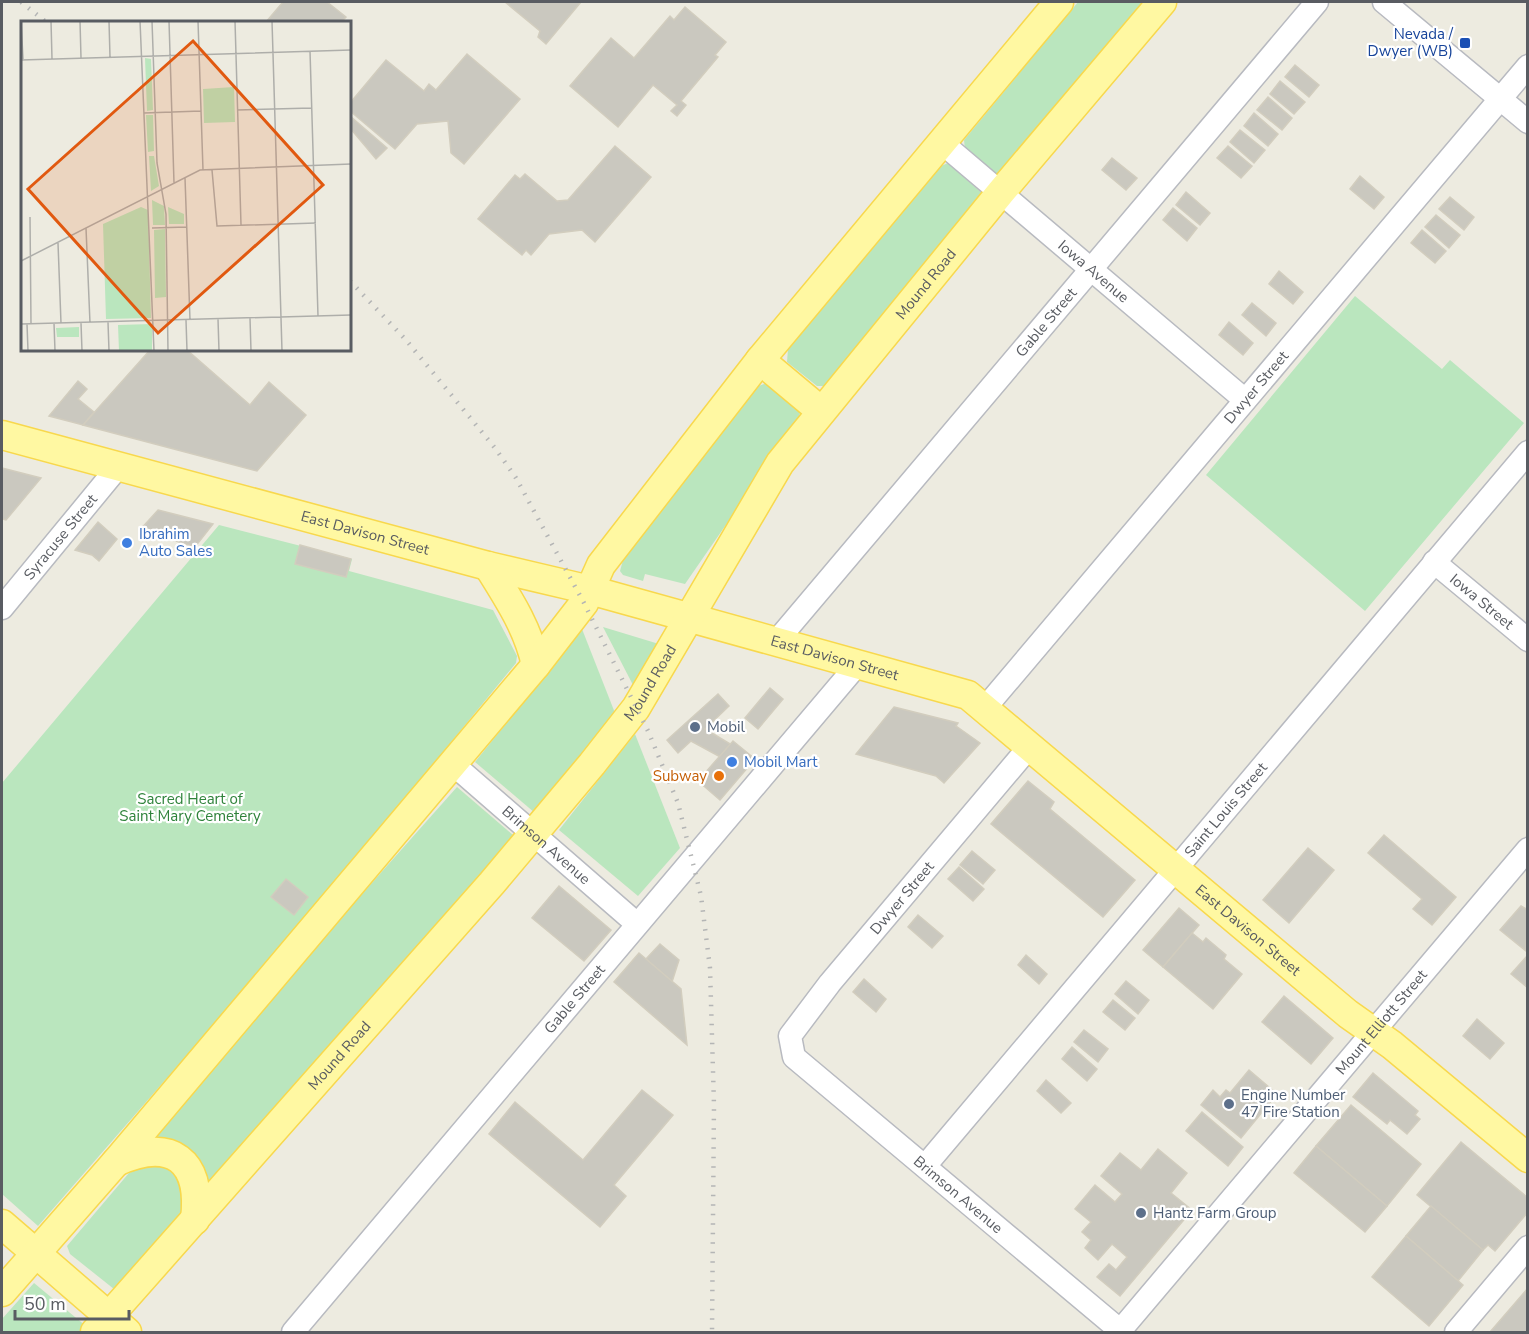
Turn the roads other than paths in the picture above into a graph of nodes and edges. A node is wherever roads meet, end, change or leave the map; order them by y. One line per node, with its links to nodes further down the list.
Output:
1 (1059, 2): 8 (main road)
2 (1162, 2): 9 (main road, Mound Road)
3 (1317, 2): 10 (street, Gable Street)
4 (1384, 2): 6 (street)
5 (1527, 66): 6 (street, Dwyer Street)
6 (1500, 99): 7 (street); 12 (street, Dwyer Street)
7 (1527, 122)
8 (941, 142): 9 (street, Iowa Avenue); 11 (main road)
9 (1001, 192): 10 (street, Iowa Avenue); 13 (main road, Mound Road)
10 (1091, 269): 12 (street, Iowa Avenue); 23 (street, Gable Street)
11 (760, 360): 13 (main road); 19 (main road)
12 (1245, 400): 26 (street, Dwyer Street)
13 (821, 411): 21 (main road, Mound Road)
14 (2, 435): 16 (main road, East Davison Street)
15 (1527, 452): 17 (street, Saint Louis Street)
16 (118, 467): 18 (main road, East Davison Street); 20 (street, Syracuse Street)
17 (1434, 562): 22 (street, Iowa Street); 31 (street, Saint Louis Street)
18 (488, 566): 19 (main road, East Davison Street); 24 (main road)
19 (590, 590): 21 (main road, East Davison Street); 24 (main road)
20 (2, 608)
21 (688, 618): 23 (main road, East Davison Street); 29 (main road, Mound Road)
22 (1527, 640)
23 (775, 643): 25 (main road, East Davison Street)
24 (536, 665): 28 (main road)
25 (857, 665): 26 (main road, East Davison Street); 32 (street, Gable Street)
26 (985, 708): 27 (main road, East Davison Street)
27 (1030, 746): 31 (main road, East Davison Street); 34 (street, Dwyer Street)
28 (454, 765): 29 (street, Brimson Avenue); 36 (main road)
29 (532, 833): 32 (street, Brimson Avenue); 38 (main road, Mound Road)
30 (1527, 849): 33 (street, Mount Elliott Street)
31 (1176, 868): 33 (main road, East Davison Street); 37 (street, Saint Louis Street)
32 (637, 924): 44 (street, Gable Street)
33 (1374, 1032): 35 (main road, East Davison Street); 45 (street, Mount Elliott Street)
34 (794, 1057): 37 (street, Brimson Avenue)
35 (1527, 1158)
36 (116, 1162): 38 (main road); 41 (main road)
37 (925, 1166): 45 (street, Brimson Avenue)
38 (195, 1220): 43 (main road, Mound Road)
39 (2, 1224): 41 (main road)
40 (1527, 1248): 46 (street)
41 (35, 1254): 42 (main road); 43 (main road)
42 (2, 1292)
43 (110, 1327)
44 (293, 1332)
45 (1121, 1332)
46 (1456, 1332)

